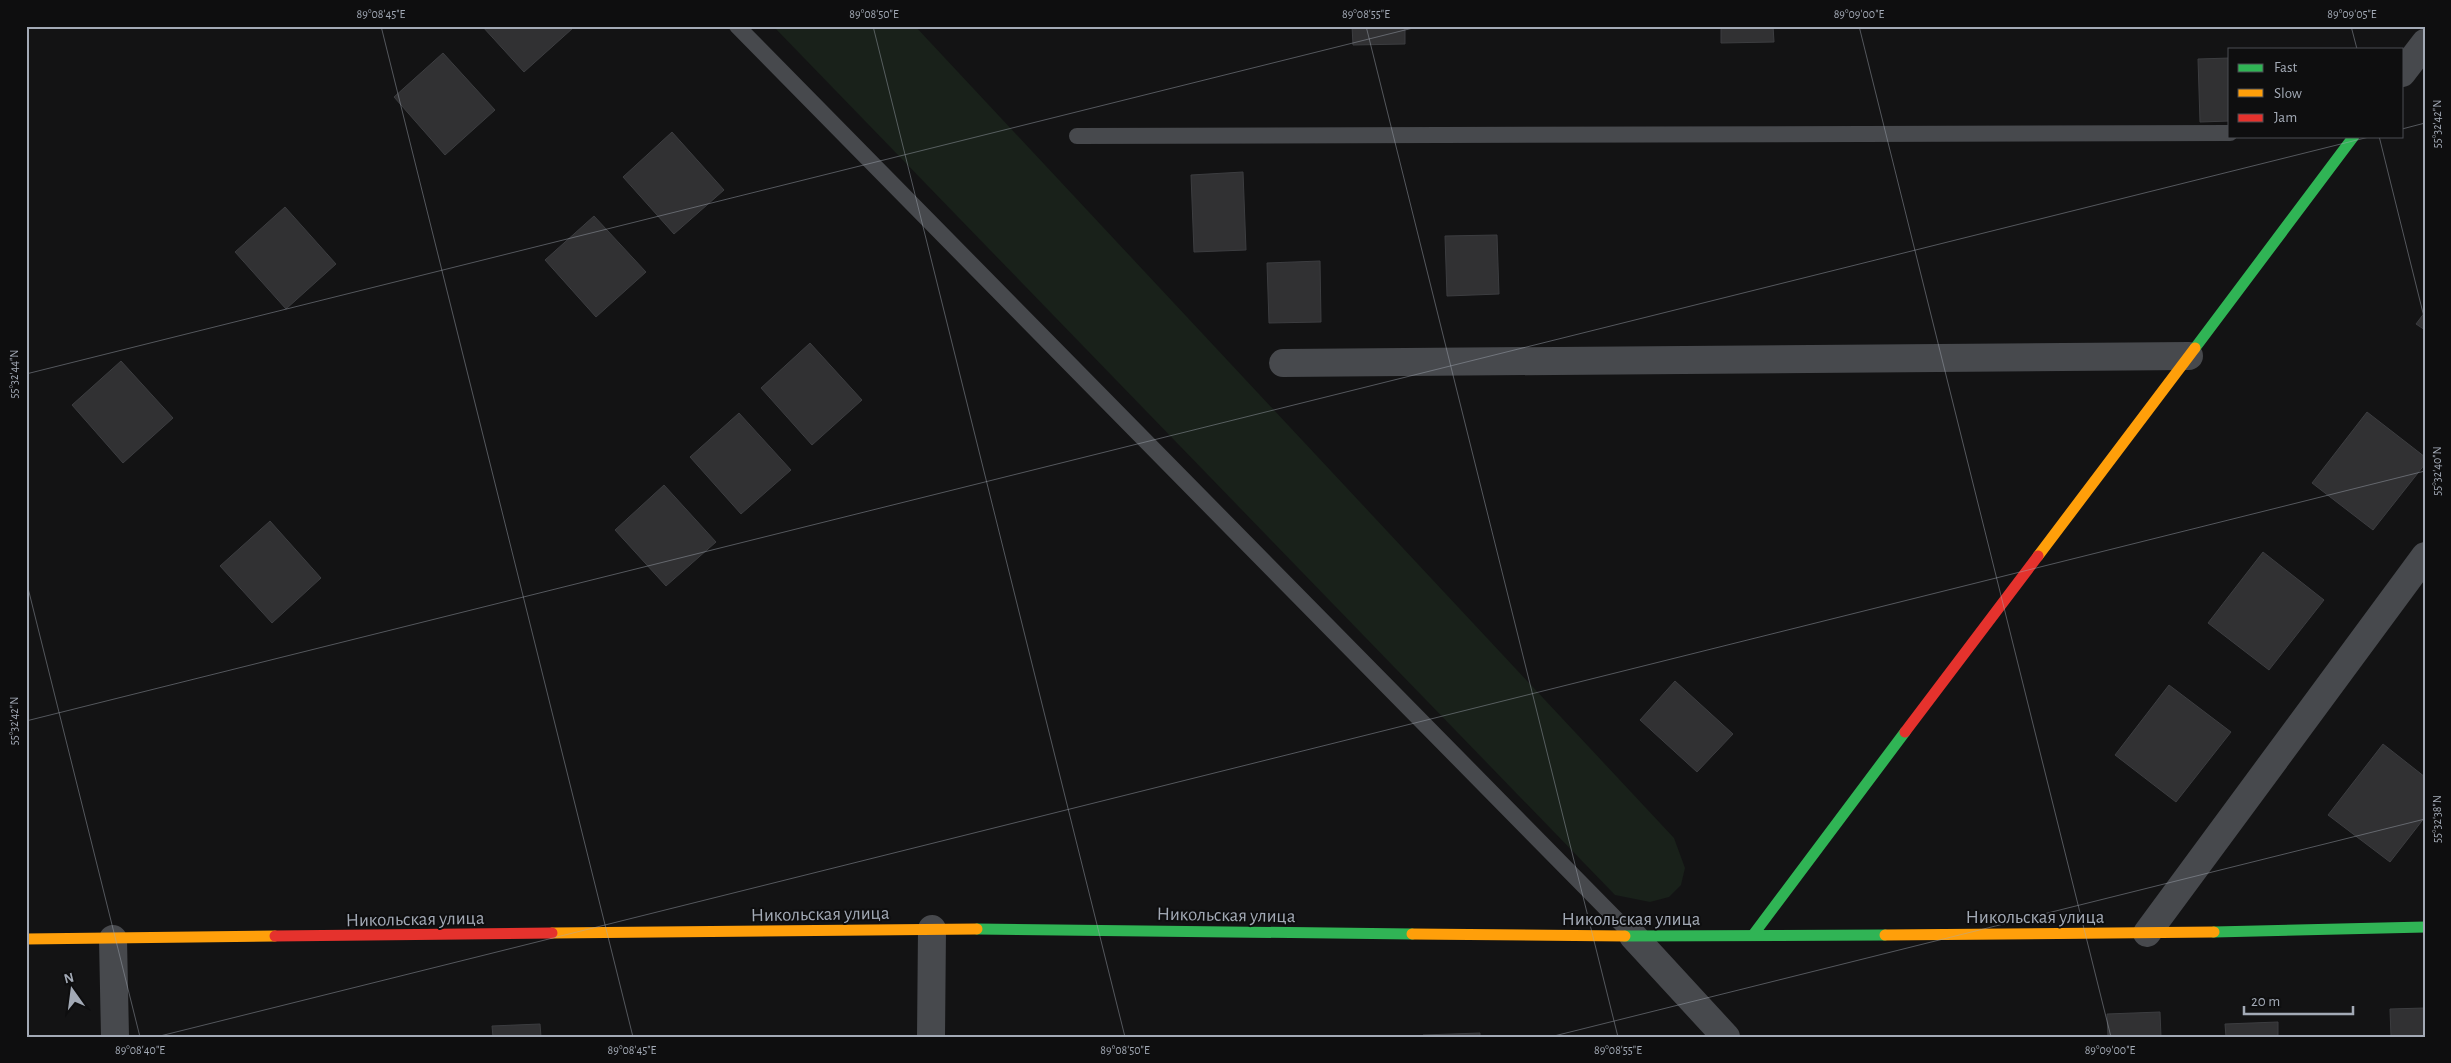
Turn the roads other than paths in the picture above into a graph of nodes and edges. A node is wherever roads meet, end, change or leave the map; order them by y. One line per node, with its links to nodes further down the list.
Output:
1 (737, 26): 14 (lane)
2 (2425, 43): 3 (street)
3 (2404, 70)
4 (2228, 133): 5 (lane)
5 (1077, 136)
6 (2352, 138): 7 (street)
7 (2188, 356): 8 (street); 13 (street)
8 (1283, 363)
9 (2425, 556): 12 (street)
10 (2425, 926): 12 (street, Никольская улица)
11 (932, 929): 14 (street, Никольская улица); 16 (street, Никольская улица); 18 (street)
12 (2147, 933): 13 (street, Никольская улица)
13 (1753, 935): 14 (street, Никольская улица)
14 (1633, 936): 19 (street)
15 (26, 939): 16 (street, Никольская улица)
16 (113, 939): 17 (street)
17 (115, 1037)
18 (931, 1037)
19 (1726, 1037)

